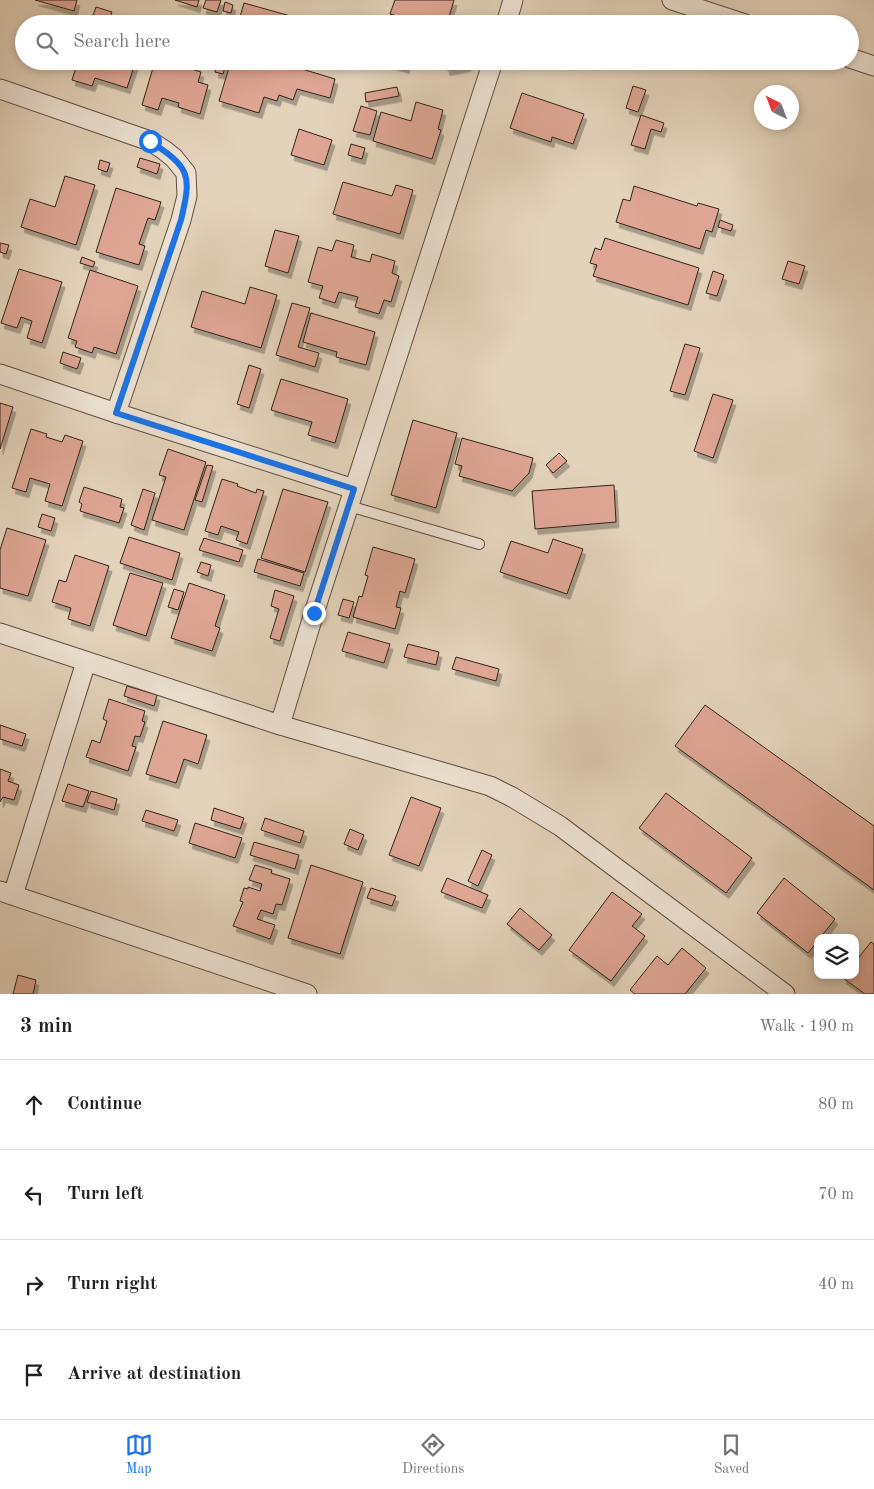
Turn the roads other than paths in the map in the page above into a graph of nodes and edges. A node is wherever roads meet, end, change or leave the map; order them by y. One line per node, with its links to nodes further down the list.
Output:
1 (513, 0): 3 (street)
2 (672, 0): 4 (street)
3 (509, 15)
4 (718, 15)
5 (859, 61): 6 (street)
6 (874, 66)
7 (490, 70): 11 (street)
8 (0, 88): 10 (street)
9 (0, 374): 10 (street)
10 (116, 413): 11 (street)
11 (352, 498): 12 (lane); 15 (street)
12 (479, 544)
13 (0, 633): 14 (street)
14 (86, 662): 15 (street); 16 (street)
15 (280, 724): 18 (street)
16 (6, 893): 17 (street)
17 (307, 994)
18 (785, 994)

